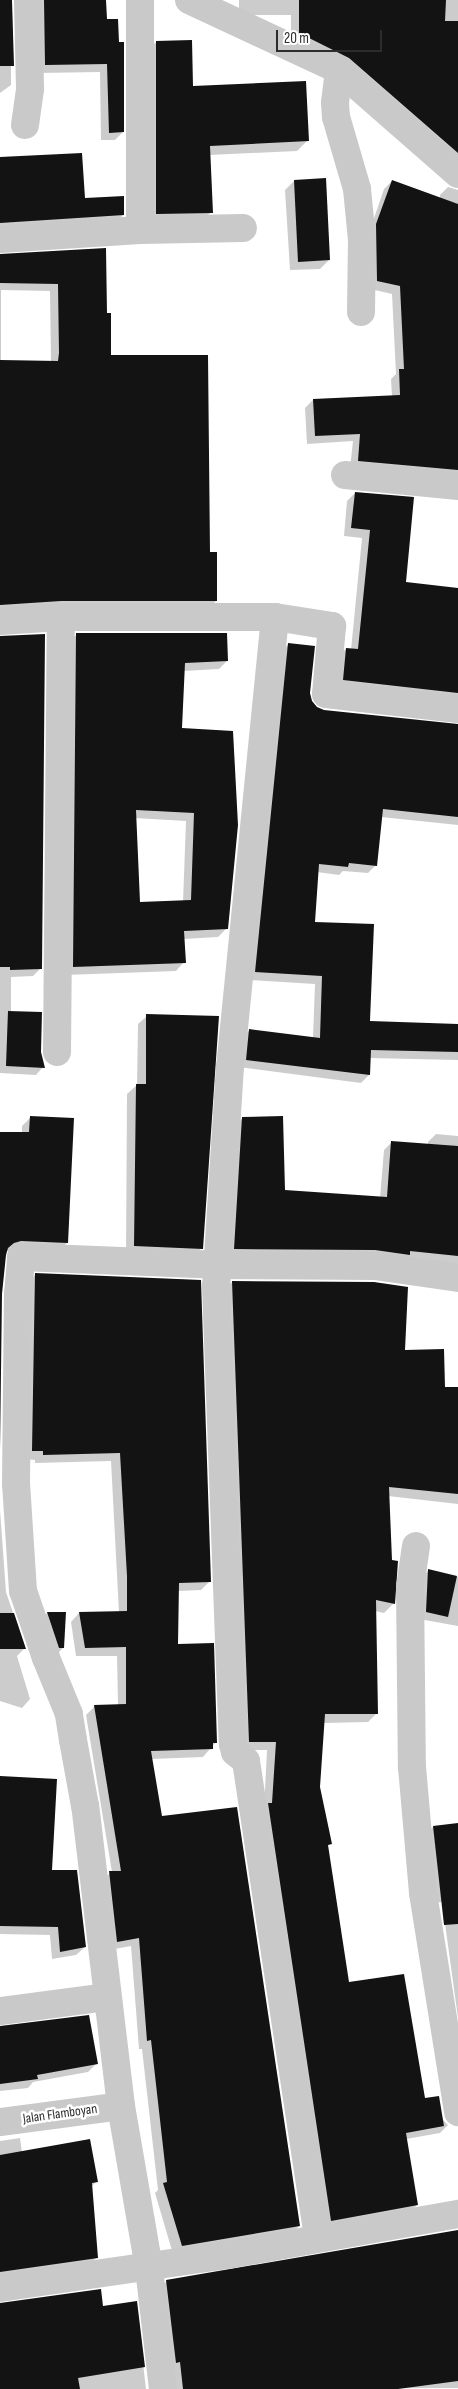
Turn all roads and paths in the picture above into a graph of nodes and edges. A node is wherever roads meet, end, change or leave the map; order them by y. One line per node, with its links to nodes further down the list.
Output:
1 (28, 0): 5 (street)
2 (189, 0): 4 (street)
3 (140, 4): 8 (street)
4 (337, 83): 6 (street); 10 (street)
5 (25, 126)
6 (458, 174)
7 (244, 228): 8 (street)
8 (140, 230): 9 (street)
9 (0, 239)
10 (361, 312)
11 (345, 475): 12 (street)
12 (458, 486)
13 (60, 617): 14 (street); 15 (street); 17 (street)
14 (275, 617): 16 (street); 19 (street)
15 (0, 621)
16 (458, 709)
17 (57, 1052)
18 (11, 1257): 19 (street); 22 (street)
19 (216, 1265): 20 (street); 28 (street)
20 (458, 1278)
21 (416, 1546): 25 (street)
22 (106, 1997): 23 (street); 24 (street)
23 (0, 2011)
24 (121, 2106): 26 (street, Jalan Flamboyan); 29 (street)
25 (458, 2112)
26 (0, 2122)
27 (458, 2214): 28 (street)
28 (318, 2238): 29 (street)
29 (148, 2268): 30 (street); 31 (street)
30 (0, 2288)
31 (162, 2389)

